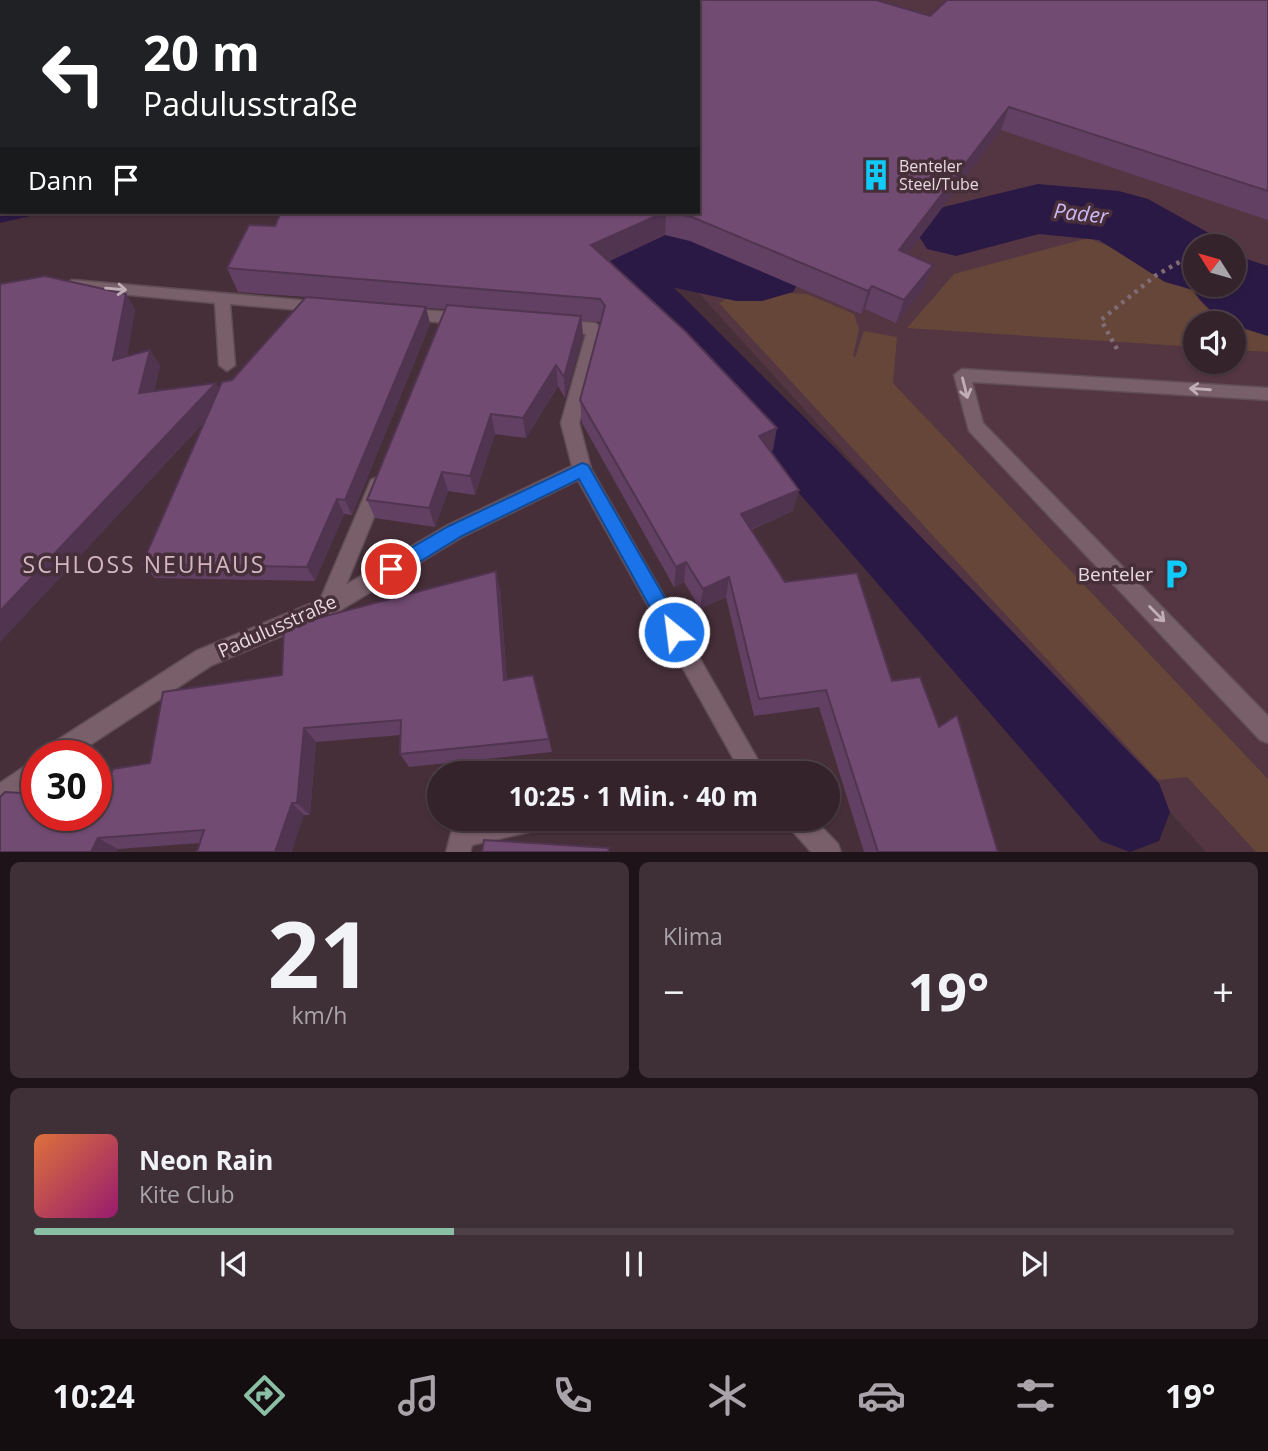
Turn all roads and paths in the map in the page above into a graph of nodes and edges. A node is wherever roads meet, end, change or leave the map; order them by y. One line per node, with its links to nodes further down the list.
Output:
1 (1183, 260): 9 (path)
2 (54, 284): 3 (street, one-way to 3)
3 (222, 298): 4 (street); 8 (street)
4 (333, 308)
5 (388, 312): 6 (street)
6 (485, 320)
7 (540, 325): 12 (street)
8 (227, 365)
9 (1138, 385): 10 (street, one-way to 9); 14 (street, one-way to 14)
10 (1268, 394)
11 (387, 463): 13 (street)
12 (582, 470): 13 (street, Padulusstraße); 16 (street)
13 (327, 607): 15 (street, Padulusstraße)
14 (1268, 732)
15 (78, 740)
16 (742, 761)
17 (21, 782): 18 (street)
18 (0, 798)
19 (479, 831): 21 (street)
20 (808, 831): 22 (street)
21 (458, 852)
22 (828, 852)

